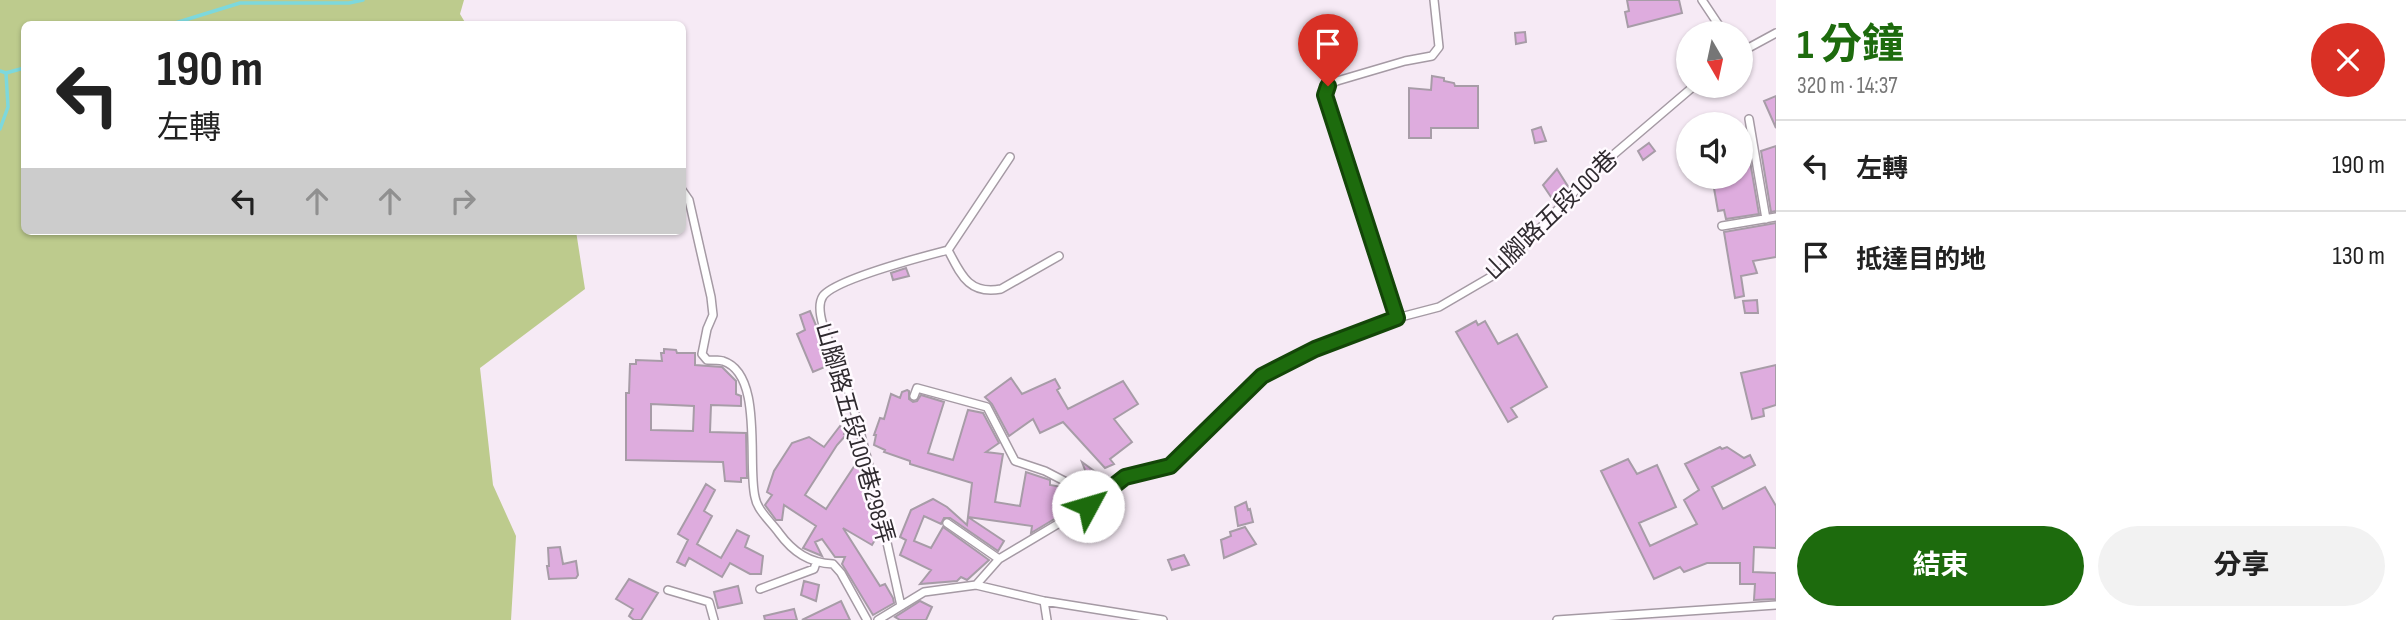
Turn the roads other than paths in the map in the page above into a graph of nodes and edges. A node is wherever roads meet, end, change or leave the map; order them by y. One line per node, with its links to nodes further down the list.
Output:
1 (1434, 0): 15 (lane)
2 (1702, 0): 3 (lane)
3 (1716, 21)
4 (1776, 33): 5 (lane)
5 (1754, 45)
6 (1680, 98): 15 (lane, 山腳路五段100巷)
7 (1753, 143): 11 (lane)
8 (1010, 157): 13 (lane)
9 (686, 196): 20 (lane)
10 (1776, 217): 11 (lane)
11 (1766, 219): 12 (lane)
12 (1722, 226)
13 (948, 250): 14 (lane); 25 (lane, 山腳路五段100巷298弄)
14 (1059, 256)
15 (1397, 318): 17 (lane, 山腳路五段100巷)
16 (914, 396): 17 (lane)
17 (1088, 506): 19 (lane, 山腳路五段100巷)
18 (947, 523): 19 (lane)
19 (999, 559): 21 (lane, 山腳路五段100巷)
20 (816, 563): 22 (lane); 28 (lane)
21 (976, 585): 24 (lane); 25 (lane)
22 (760, 589)
23 (668, 590): 27 (lane)
24 (1044, 601): 30 (lane); 31 (lane)
25 (901, 606): 29 (lane)
26 (1776, 606): 32 (lane)
27 (714, 620)
28 (867, 620)
29 (878, 620)
30 (1047, 620)
31 (1163, 620)
32 (1558, 620)

